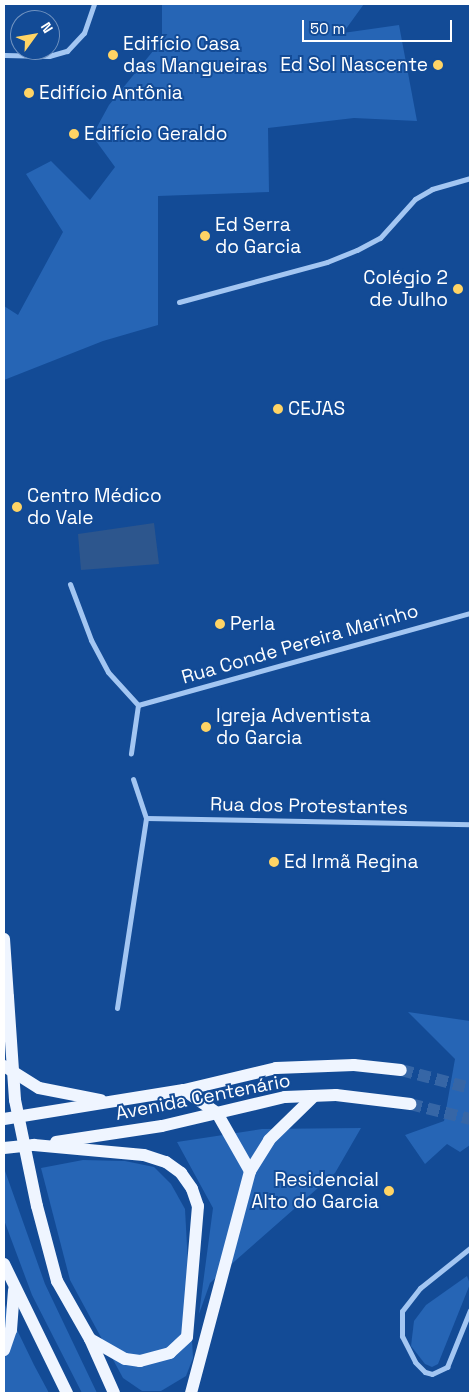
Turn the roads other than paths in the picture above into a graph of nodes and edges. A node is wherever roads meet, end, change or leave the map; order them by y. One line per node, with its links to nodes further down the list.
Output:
1 (94, 4): 2 (street)
2 (4, 55)
3 (470, 178): 4 (street)
4 (179, 302)
5 (70, 584): 7 (street)
6 (470, 613): 7 (street, Rua Conde Pereira Marinho)
7 (138, 705): 8 (street)
8 (131, 753)
9 (133, 779): 10 (street)
10 (146, 818): 11 (street, Rua dos Protestantes); 13 (street)
11 (470, 824)
12 (4, 939): 29 (main road, bridge)
13 (118, 1008)
14 (4, 1066): 18 (main road)
15 (401, 1070): 16 (main road, Avenida Centenário)
16 (184, 1090): 18 (main road, Avenida Centenário); 20 (main road)
17 (313, 1097): 19 (main road, Avenida Centenário); 20 (main road, Avenida Centenário); 24 (main road)
18 (116, 1102): 21 (main road, Avenida Centenário)
19 (410, 1104)
20 (217, 1113): 22 (main road, Avenida Centenário); 24 (main road)
21 (4, 1119)
22 (34, 1145): 23 (main road, Avenida Centenário); 29 (main road)
23 (4, 1148)
24 (250, 1171): 33 (main road)
25 (470, 1248): 28 (street)
26 (4, 1264): 27 (main road)
27 (13, 1285): 30 (main road); 31 (main road)
28 (470, 1310)
29 (90, 1339): 32 (main road)
30 (4, 1350)
31 (67, 1393)
32 (114, 1393)
33 (191, 1393)

